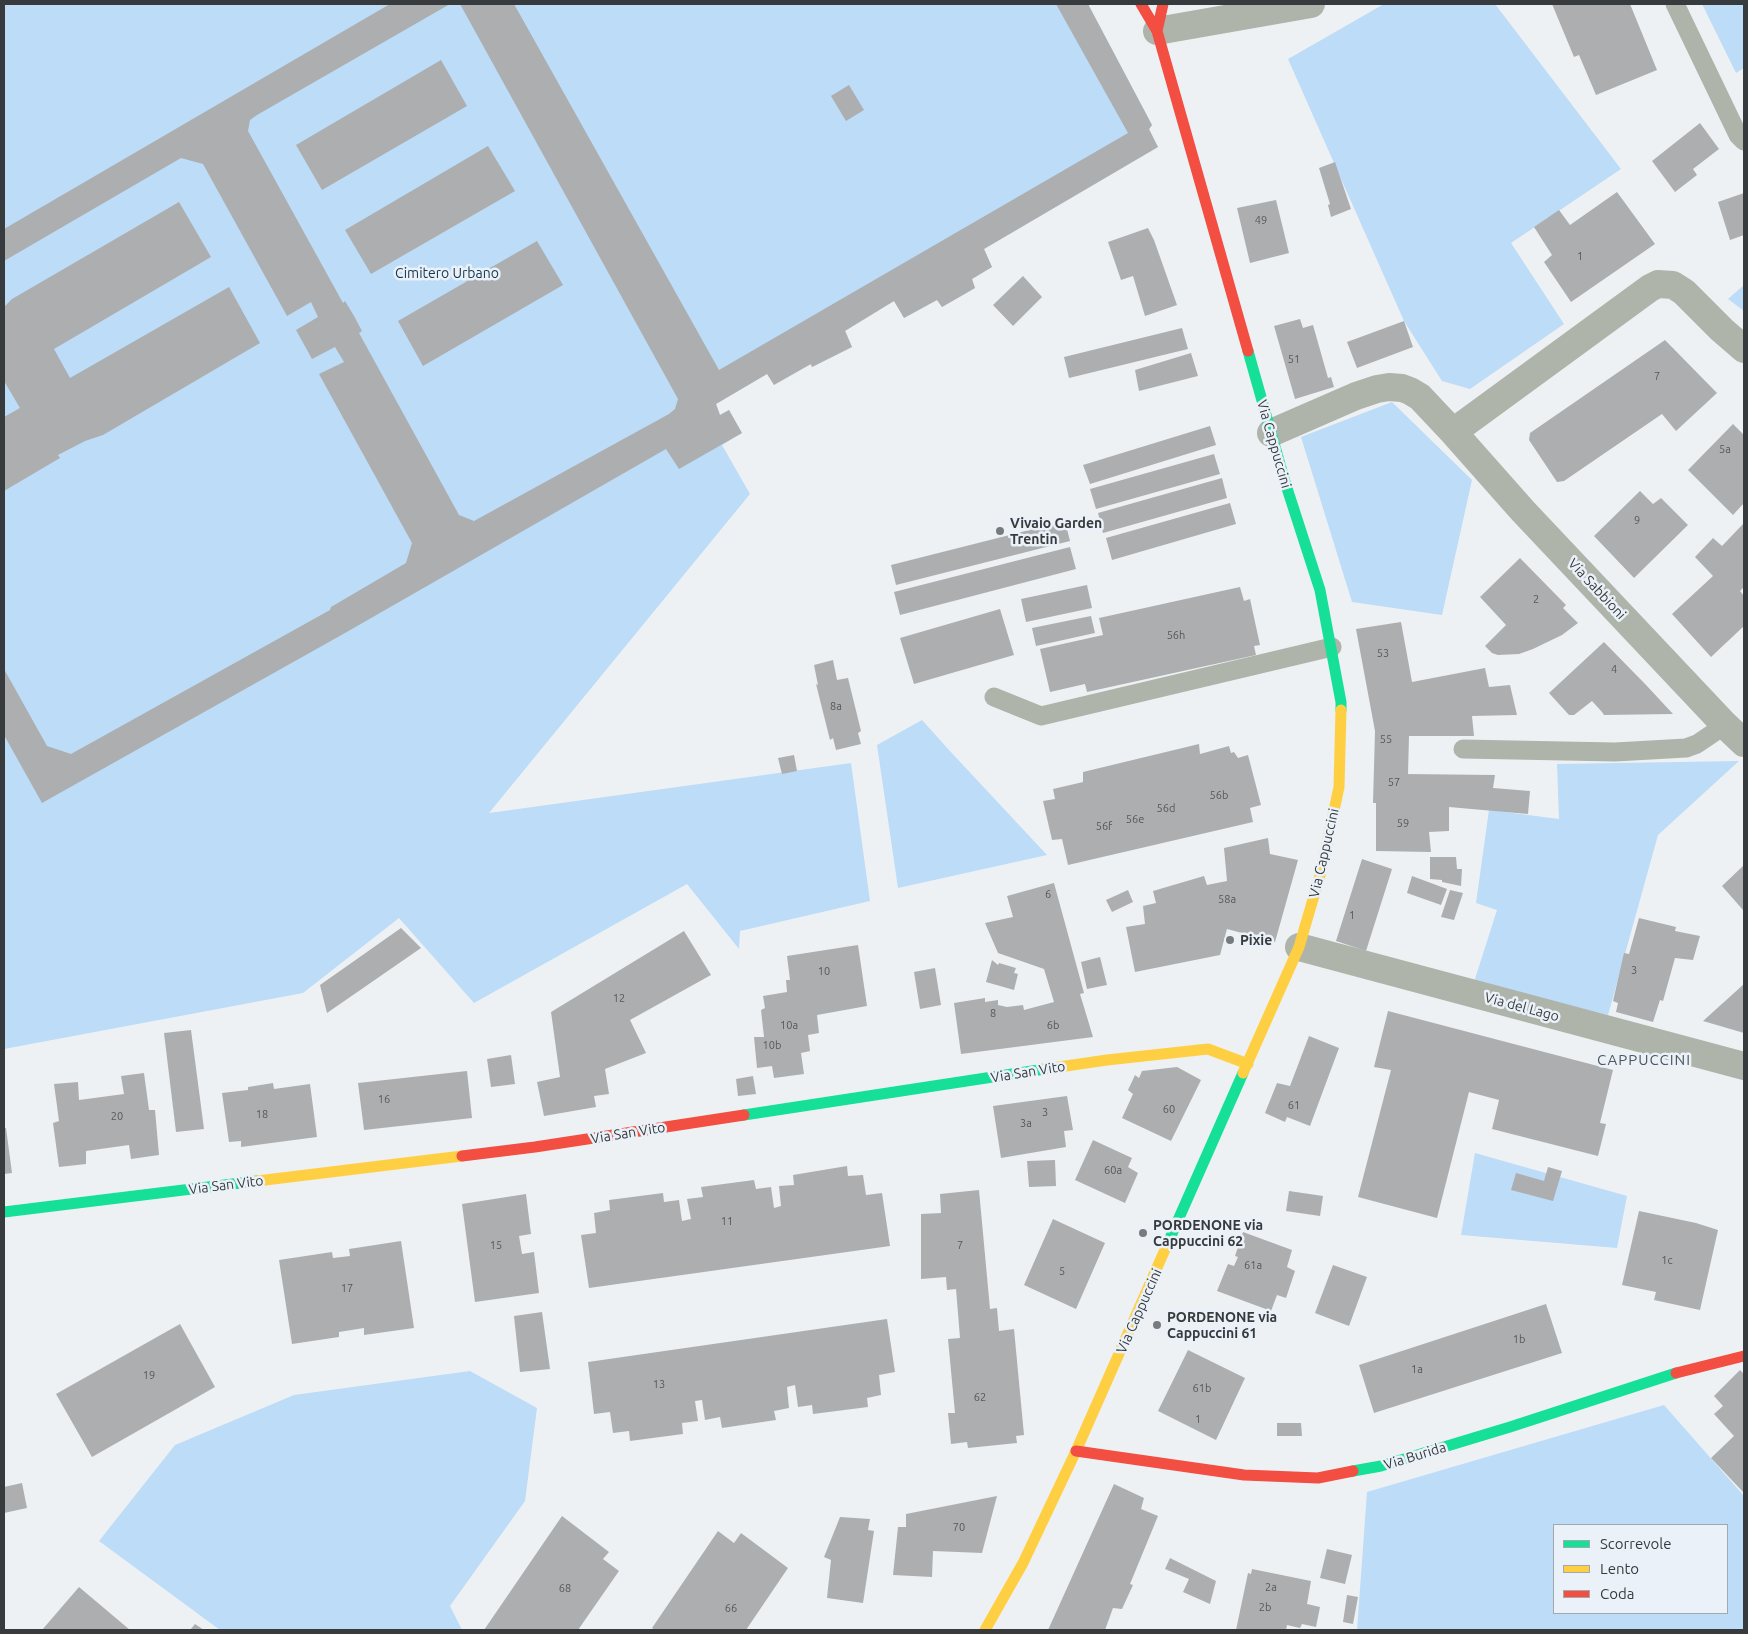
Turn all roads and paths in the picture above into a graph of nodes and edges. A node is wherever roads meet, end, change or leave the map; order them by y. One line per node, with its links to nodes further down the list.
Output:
1 (1141, 4): 5 (street, Via Cappuccini)
2 (1163, 4): 5 (street, Via Cappuccini)
3 (1311, 4): 5 (street)
4 (1676, 4): 6 (lane)
5 (1157, 31): 9 (street, Via Cappuccini)
6 (1744, 141)
7 (1744, 349): 8 (street)
8 (1453, 432): 9 (street, Via Sabbioni); 12 (street, Via Sabbioni)
9 (1271, 433): 10 (street, Via Cappuccini)
10 (1332, 647): 11 (lane); 15 (street, Via Cappuccini)
11 (994, 697)
12 (1725, 724): 13 (street, Via Sabbioni); 14 (lane)
13 (1744, 743)
14 (1463, 749)
15 (1300, 947): 16 (street, Via Cappuccini); 17 (street, Via del Lago)
16 (1248, 1064): 18 (street, Via San Vito); 20 (street, Via Cappuccini)
17 (1744, 1066)
18 (4, 1212)
19 (1744, 1356): 20 (street, Via Burida)
20 (1076, 1451): 21 (street, Via Cappuccini)
21 (985, 1630)

